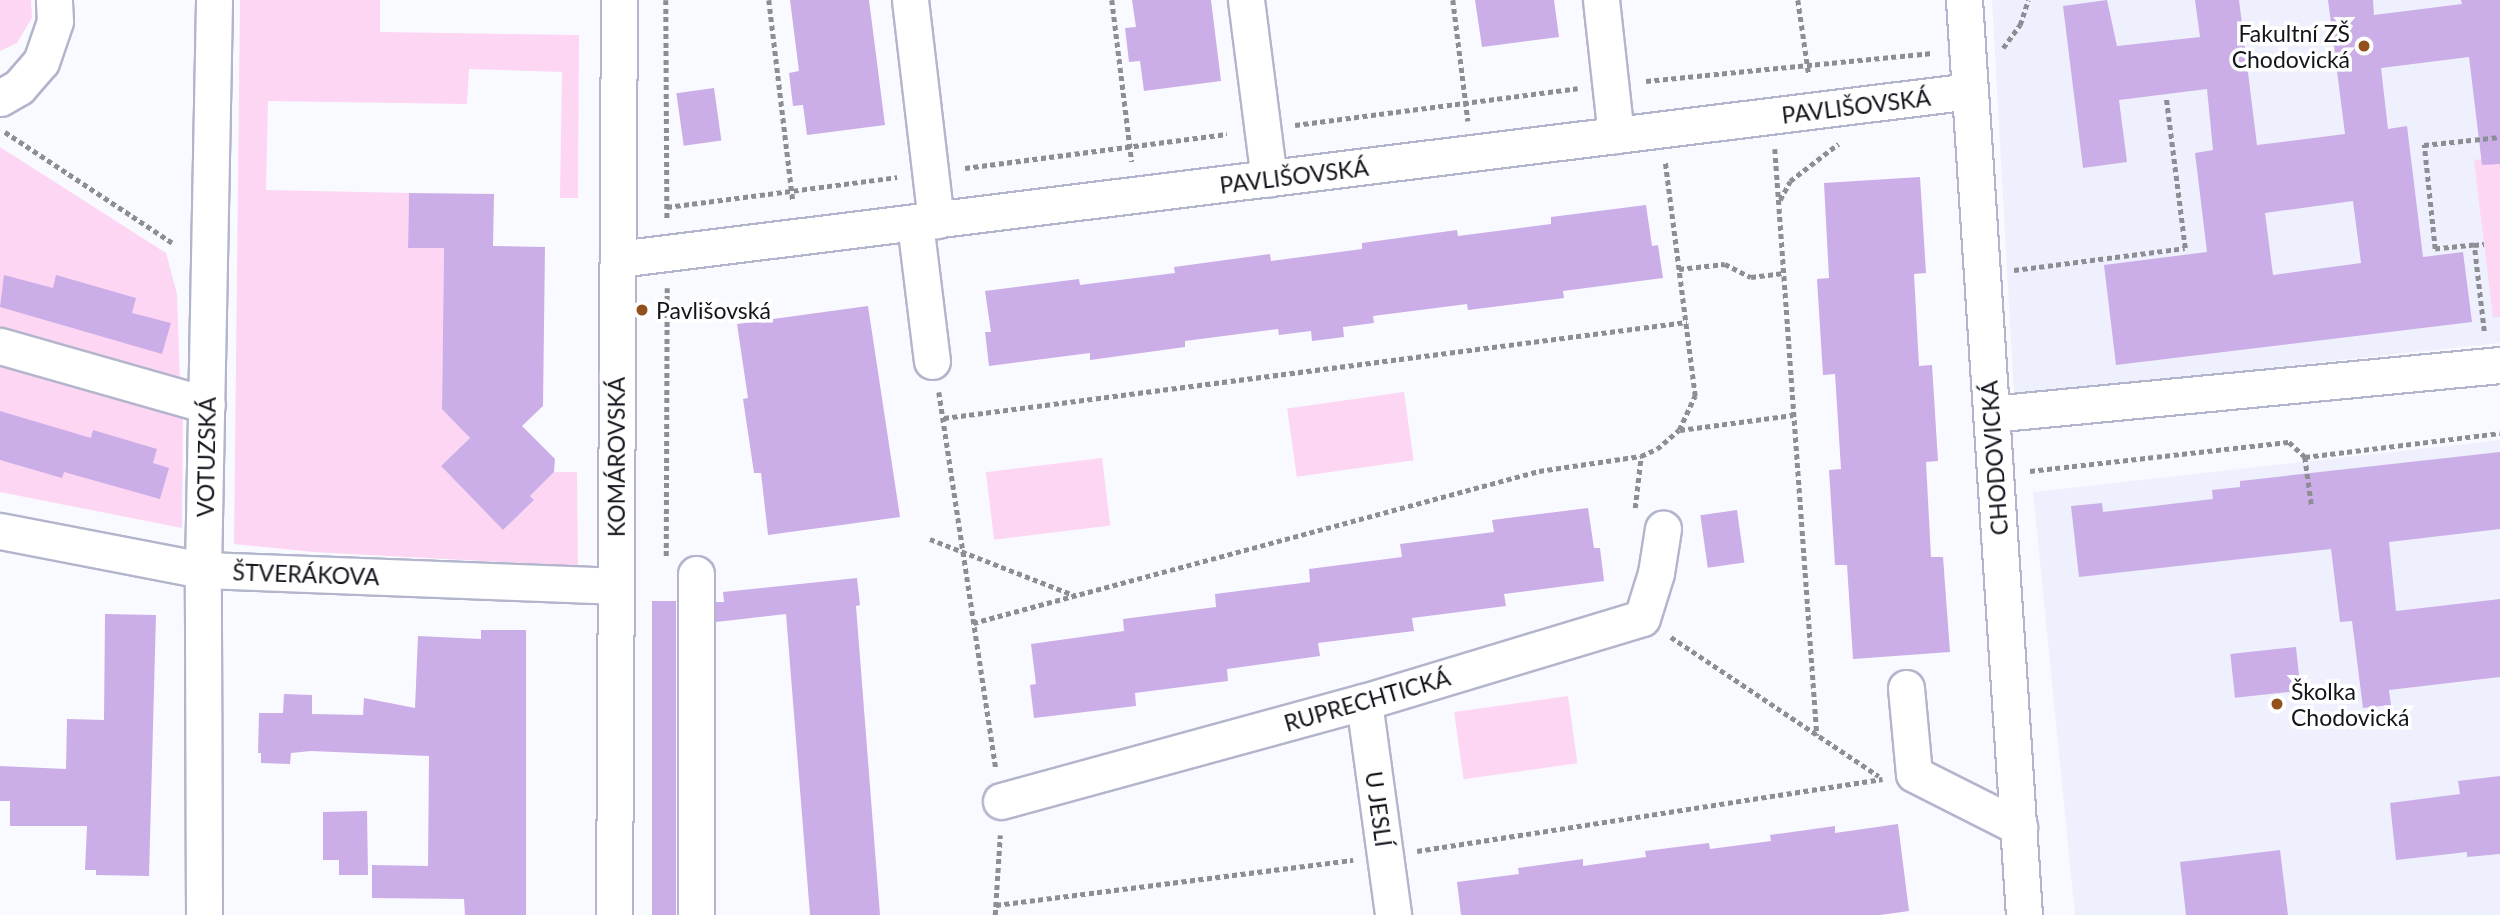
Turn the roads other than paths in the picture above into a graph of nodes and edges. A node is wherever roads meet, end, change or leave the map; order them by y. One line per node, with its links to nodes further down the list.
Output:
1 (54, 0): 9 (street)
2 (214, 0): 17 (street, VOTUZSKÁ)
3 (619, 0): 13 (street, KOMÁROVSKÁ)
4 (910, 0): 12 (street)
5 (1246, 0): 11 (street)
6 (1601, 0): 10 (street)
7 (1964, 0): 8 (street, CHODOVICKÁ)
8 (1970, 91): 10 (street, PAVLIŠOVSKÁ); 18 (street, CHODOVICKÁ)
9 (0, 98)
10 (1616, 135): 11 (street, PAVLIŠOVSKÁ)
11 (1269, 179): 12 (street, PAVLIŠOVSKÁ)
12 (925, 221): 13 (street, PAVLIŠOVSKÁ); 15 (street)
13 (618, 259): 23 (street, KOMÁROVSKÁ)
14 (0, 346): 17 (street)
15 (932, 361)
16 (2494, 365): 18 (street)
17 (207, 405): 21 (street, VOTUZSKÁ)
18 (1991, 414): 27 (street, CHODOVICKÁ)
19 (1648, 525): 25 (street, RUPRECHTICKÁ)
20 (0, 531): 21 (street, ŠTVERÁKOVA)
21 (203, 570): 23 (street, ŠTVERÁKOVA); 28 (street, VOTUZSKÁ)
22 (696, 574): 30 (street)
23 (615, 586): 29 (street, KOMÁROVSKÁ)
24 (1906, 688): 27 (street)
25 (1364, 702): 26 (street, RUPRECHTICKÁ); 31 (street, U JESLÍ)
26 (1001, 801)
27 (2018, 827): 32 (street, CHODOVICKÁ)
28 (204, 915)
29 (614, 915)
30 (696, 915)
31 (1393, 915)
32 (2024, 915)

